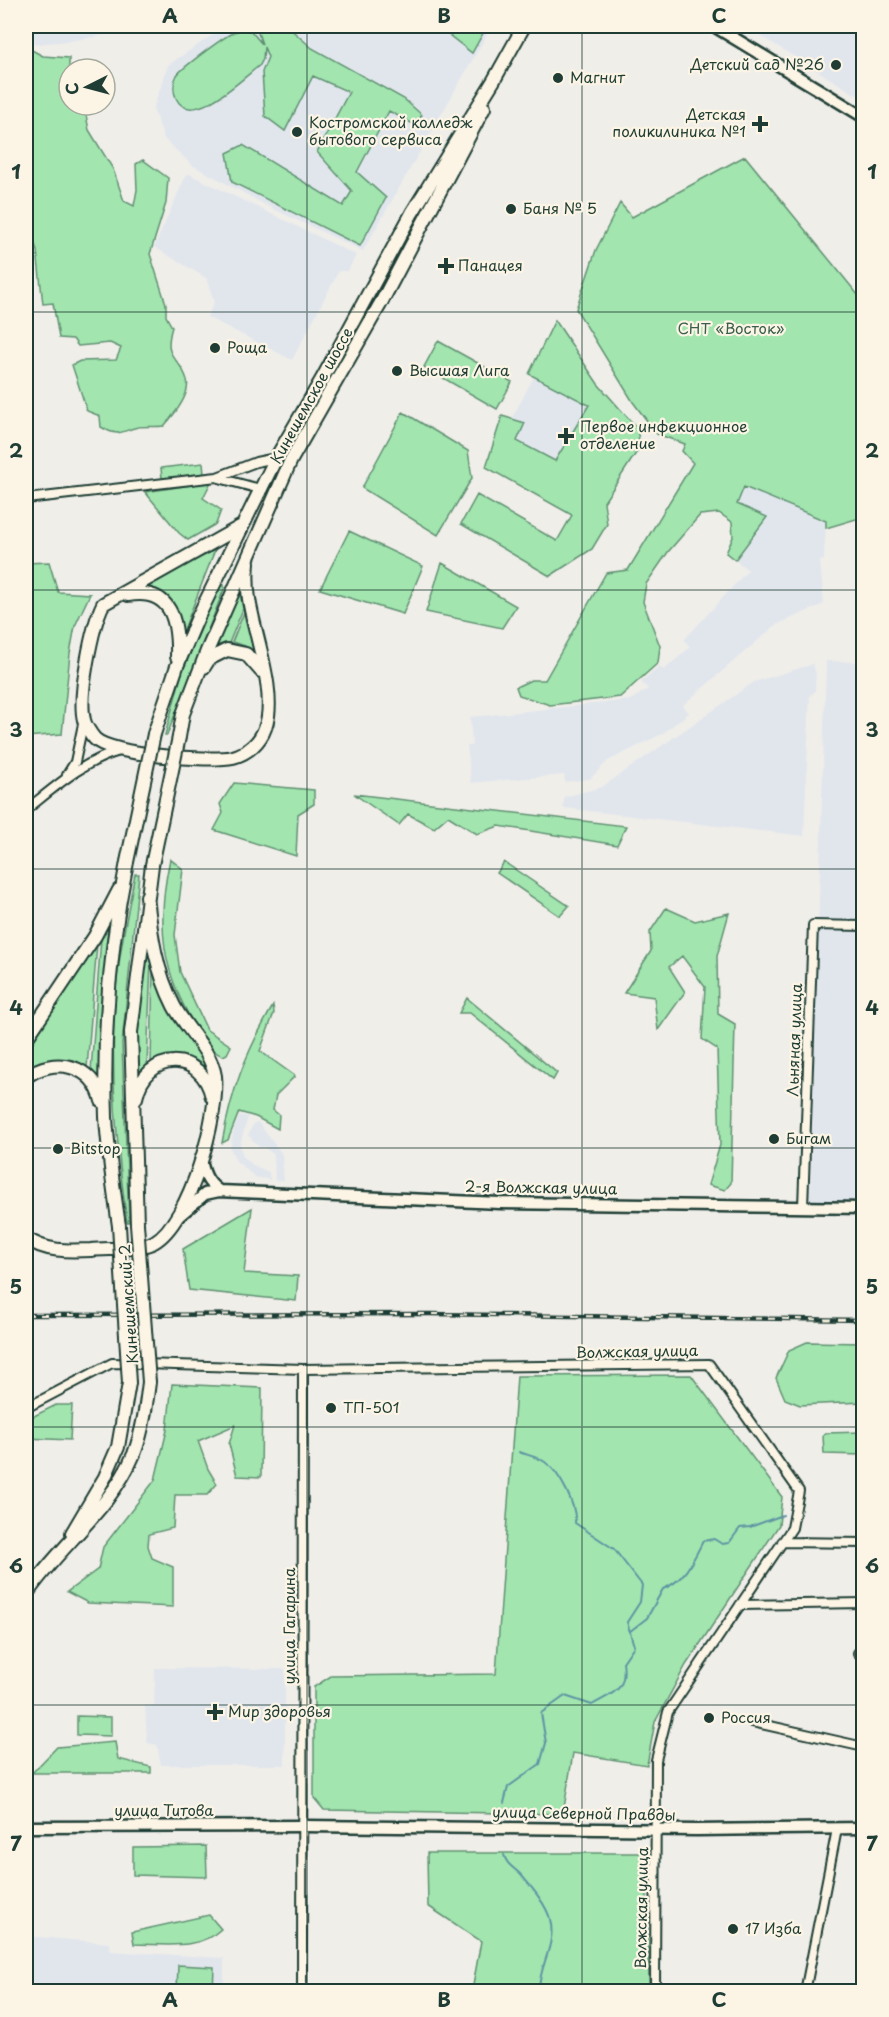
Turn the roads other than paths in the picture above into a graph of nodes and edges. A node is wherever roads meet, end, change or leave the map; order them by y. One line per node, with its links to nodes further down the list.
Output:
1 (524, 26): 3 (main road, Кинешемское шоссе)
2 (714, 26): 4 (main road)
3 (494, 80): 5 (main road, Кинешемское шоссе); 10 (main road, Кинешемское шоссе)
4 (864, 117)
5 (276, 458): 6 (street); 7 (main road, Кинешемское шоссе)
6 (217, 477): 7 (street); 8 (street)
7 (260, 489): 9 (main road, Кинешемское шоссе)
8 (26, 500)
9 (240, 527): 11 (main road); 12 (main road, Кинешемское шоссе)
10 (248, 554): 13 (main road); 14 (main road, Кинешемское шоссе)
11 (118, 597): 12 (main road); 15 (main road)
12 (177, 666): 19 (main road, Кинешемское шоссе, bridge)
13 (264, 676): 14 (main road); 16 (main road)
14 (193, 686): 20 (main road, Кинешемское шоссе, bridge)
15 (84, 720): 16 (main road); 17 (street)
16 (120, 751): 17 (street)
17 (63, 781): 18 (street)
18 (26, 810)
19 (123, 881): 22 (main road); 26 (main road)
20 (147, 896): 24 (main road); 25 (main road)
21 (864, 926): 29 (street, Льняная улица)
22 (26, 1039)
23 (26, 1077): 26 (main road)
24 (214, 1107): 25 (main road); 27 (main road)
25 (133, 1114): 35 (main road, Кинешемский-2, bridge)
26 (106, 1119): 35 (main road, Кинешемский-2, bridge)
27 (201, 1159): 28 (main road); 31 (main road)
28 (219, 1191): 29 (main road, 2-я Волжская улица); 31 (main road)
29 (804, 1206): 30 (main road, 2-я Волжская улица)
30 (864, 1208)
31 (178, 1217): 32 (main road)
32 (26, 1238)
33 (303, 1369): 34 (street, Волжская улица); 36 (street, Волжская улица); 43 (street, улица Гагарина)
34 (26, 1408)
35 (68, 1542): 38 (main road)
36 (782, 1542): 37 (street); 40 (street, Волжская улица)
37 (864, 1543)
38 (26, 1595)
39 (864, 1603): 40 (street)
40 (740, 1605): 46 (street, Волжская улица)
41 (752, 1722): 42 (street)
42 (864, 1747)
43 (303, 1826): 44 (main road, улица Титова); 46 (main road, улица Северной Правды); 48 (street, улица Гагарина)
44 (26, 1827)
45 (864, 1828): 47 (main road, улица Северной Правды)
46 (657, 1829): 47 (main road, улица Северной Правды); 49 (street, Волжская улица)
47 (837, 1829): 50 (street)
48 (302, 1992)
49 (655, 1992)
50 (805, 1992)

